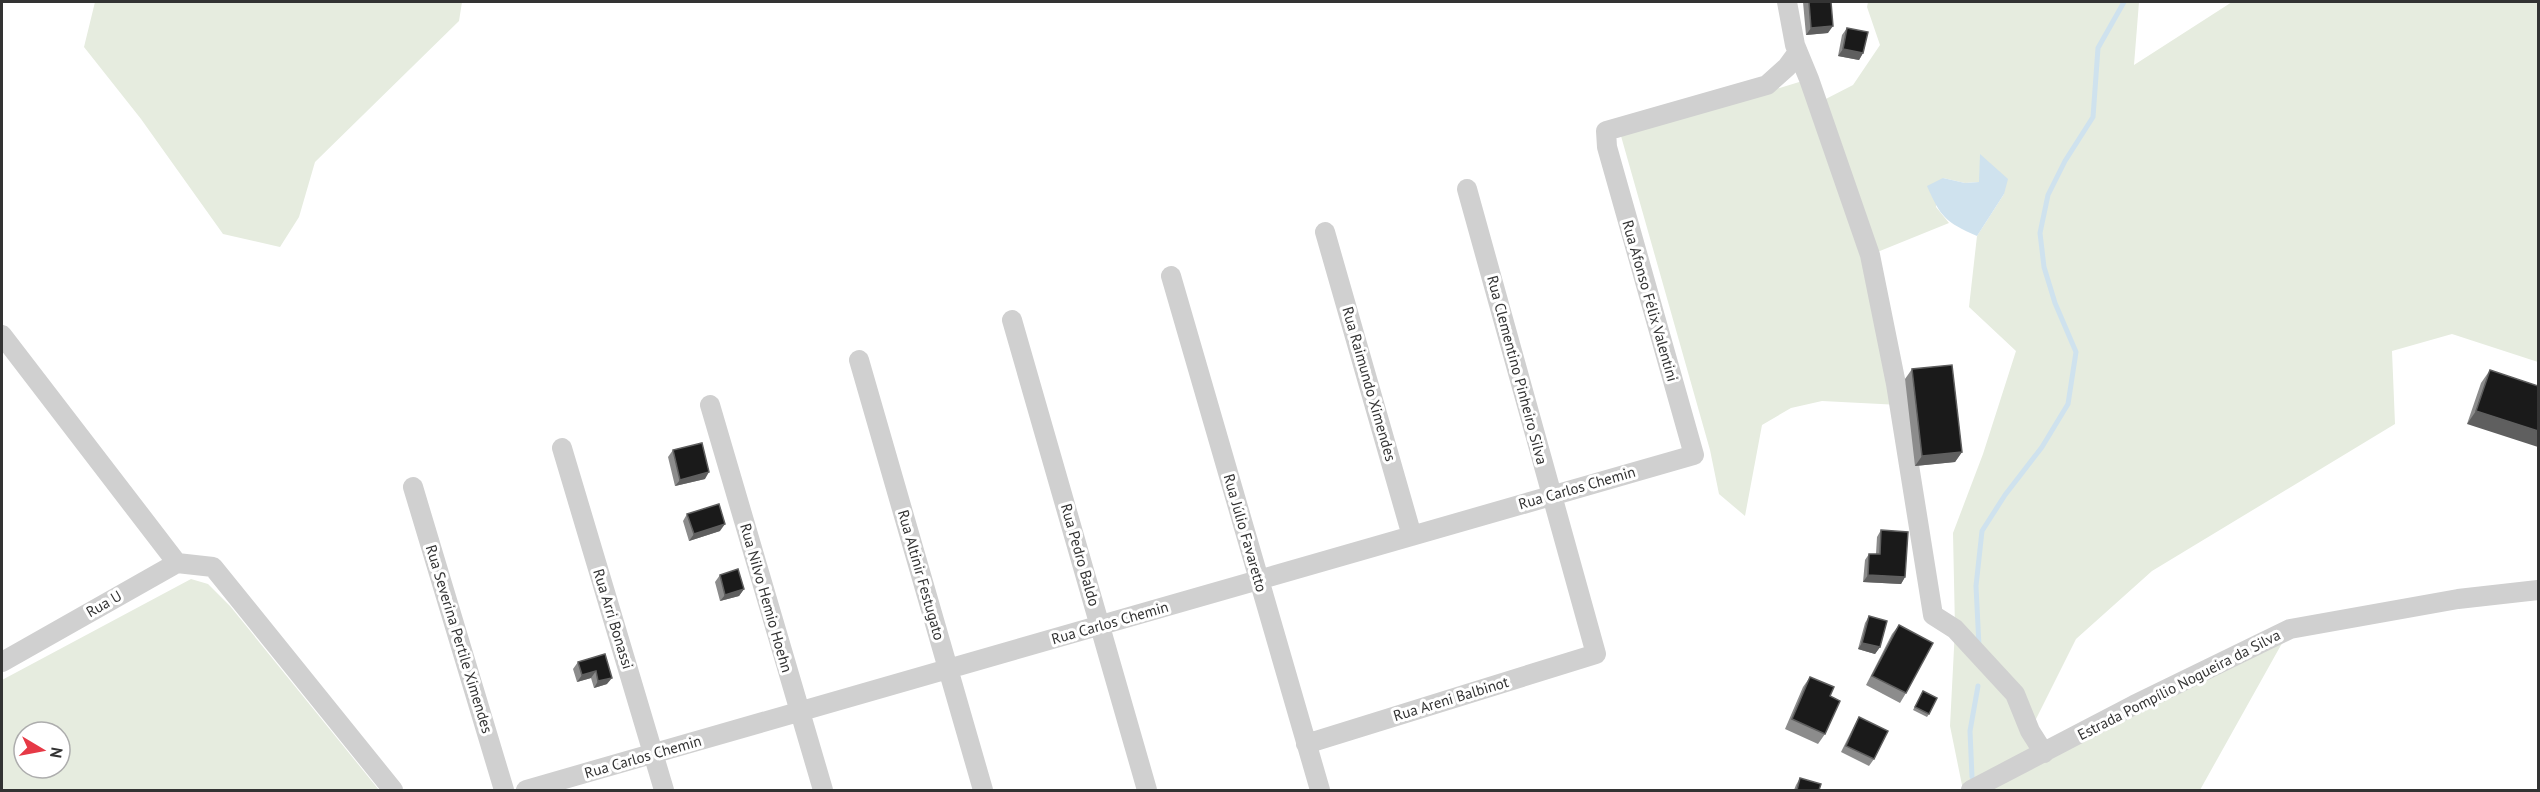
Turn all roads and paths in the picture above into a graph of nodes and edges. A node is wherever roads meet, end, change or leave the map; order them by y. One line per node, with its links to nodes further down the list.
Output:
1 (1787, 2): 2 (street)
2 (1798, 52): 11 (street, Rua Afonso Félix Valentini); 24 (street)
3 (1467, 189): 13 (street, Rua Clementino Pinheiro Silva)
4 (1325, 231): 14 (street, Rua Raimundo Ximendes)
5 (1172, 276): 16 (street, Rua Júlio Favaretto)
6 (1012, 320): 18 (street, Rua Pedro Baldo)
7 (2, 335): 15 (street)
8 (859, 360): 21 (street, Rua Altinir Festugato)
9 (710, 405): 22 (street, Rua Nilvo Hemio Hoehn)
10 (562, 448): 25 (street, Rua Arri Bonassi)
11 (1694, 455): 13 (street, Rua Carlos Chemin)
12 (413, 487): 27 (street, Rua Severina Pertile Ximendes)
13 (1552, 496): 14 (street, Rua Carlos Chemin); 19 (street, Rua Clementino Pinheiro Silva)
14 (1412, 536): 16 (street, Rua Carlos Chemin)
15 (177, 563): 20 (street, Rua U); 26 (street)
16 (1259, 580): 18 (street, Rua Carlos Chemin); 23 (street, Rua Júlio Favaretto)
17 (2538, 590): 24 (street, Estrada Pompílio Nogueira da Silva)
18 (1100, 626): 21 (street, Rua Carlos Chemin); 32 (street, Rua Pedro Baldo)
19 (1596, 654): 23 (street, Rua Areni Balbinot)
20 (2, 662)
21 (948, 669): 22 (street, Rua Carlos Chemin); 31 (street, Rua Altinir Festugato)
22 (800, 712): 25 (street, Rua Carlos Chemin); 30 (street, Rua Nilvo Hemio Hoehn)
23 (1306, 744): 33 (street, Rua Júlio Favaretto)
24 (2044, 753): 34 (street, Estrada Pompílio Nogueira da Silva)
25 (653, 754): 28 (street, Rua Carlos Chemin); 29 (street, Rua Arri Bonassi)
26 (393, 790)
27 (504, 790)
28 (526, 790)
29 (664, 790)
30 (823, 790)
31 (983, 790)
32 (1147, 790)
33 (1320, 790)
34 (1971, 790)

